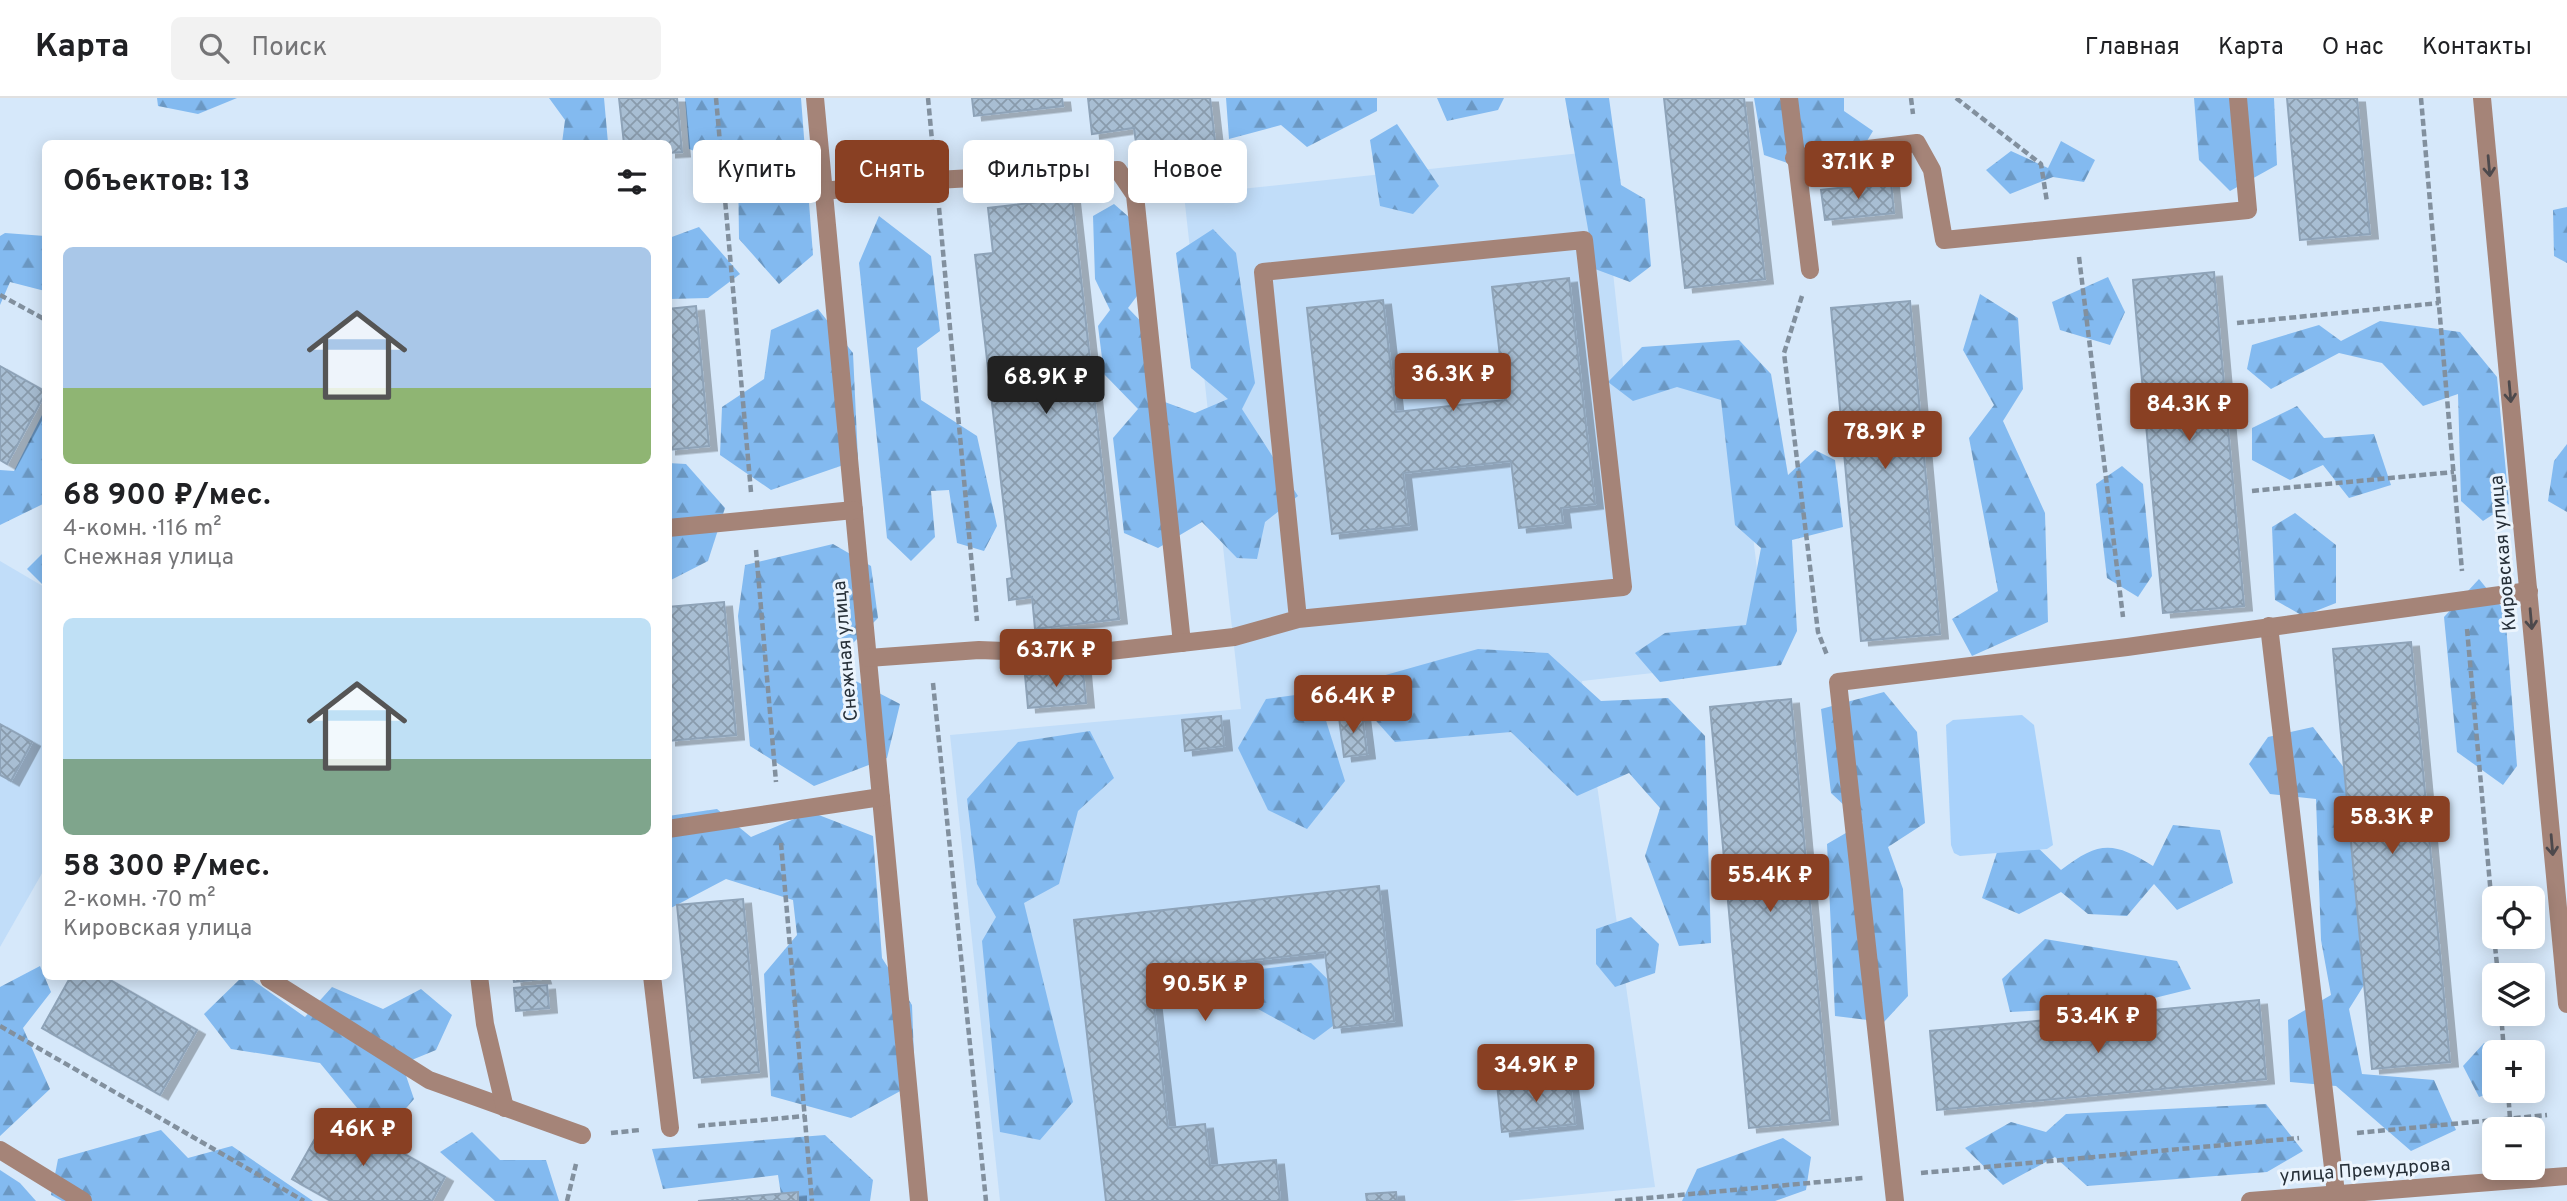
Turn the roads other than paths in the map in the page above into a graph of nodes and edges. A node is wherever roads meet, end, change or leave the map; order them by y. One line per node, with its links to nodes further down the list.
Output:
1 (815, 98): 6 (street, Снежная улица)
2 (1789, 98): 5 (street)
3 (2238, 98): 5 (street)
4 (2482, 98): 10 (street, Кировская улица, one-way to 10)
5 (1794, 158): 7 (street)
6 (823, 191): 8 (street, Снежная улица); 13 (street)
7 (1810, 270)
8 (854, 510): 9 (street); 14 (street, Снежная улица)
9 (672, 528)
10 (2529, 591): 12 (street); 17 (street, Кировская улица, one-way to 17)
11 (1298, 619): 11 (street); 13 (street)
12 (2269, 626): 27 (street); 31 (street)
13 (1182, 643): 14 (street)
14 (868, 657): 15 (street, Снежная улица)
15 (881, 797): 16 (street); 30 (street, Снежная улица)
16 (672, 828)
17 (2563, 913): 21 (street, Кировская улица)
18 (271, 980): 22 (street)
19 (480, 980): 22 (street)
20 (652, 980): 23 (street)
21 (2567, 1004)
22 (505, 1108): 24 (street)
23 (670, 1128)
24 (582, 1135)
25 (0, 1150): 29 (street)
26 (2567, 1176): 28 (street, улица Премудрова)
27 (2336, 1194): 28 (street, улица Премудрова); 33 (street, улица Премудрова)
28 (2423, 1195)
29 (83, 1201)
30 (919, 1201)
31 (1895, 1201)
32 (2250, 1201): 33 (street, улица Премудрова)
33 (2261, 1201)

